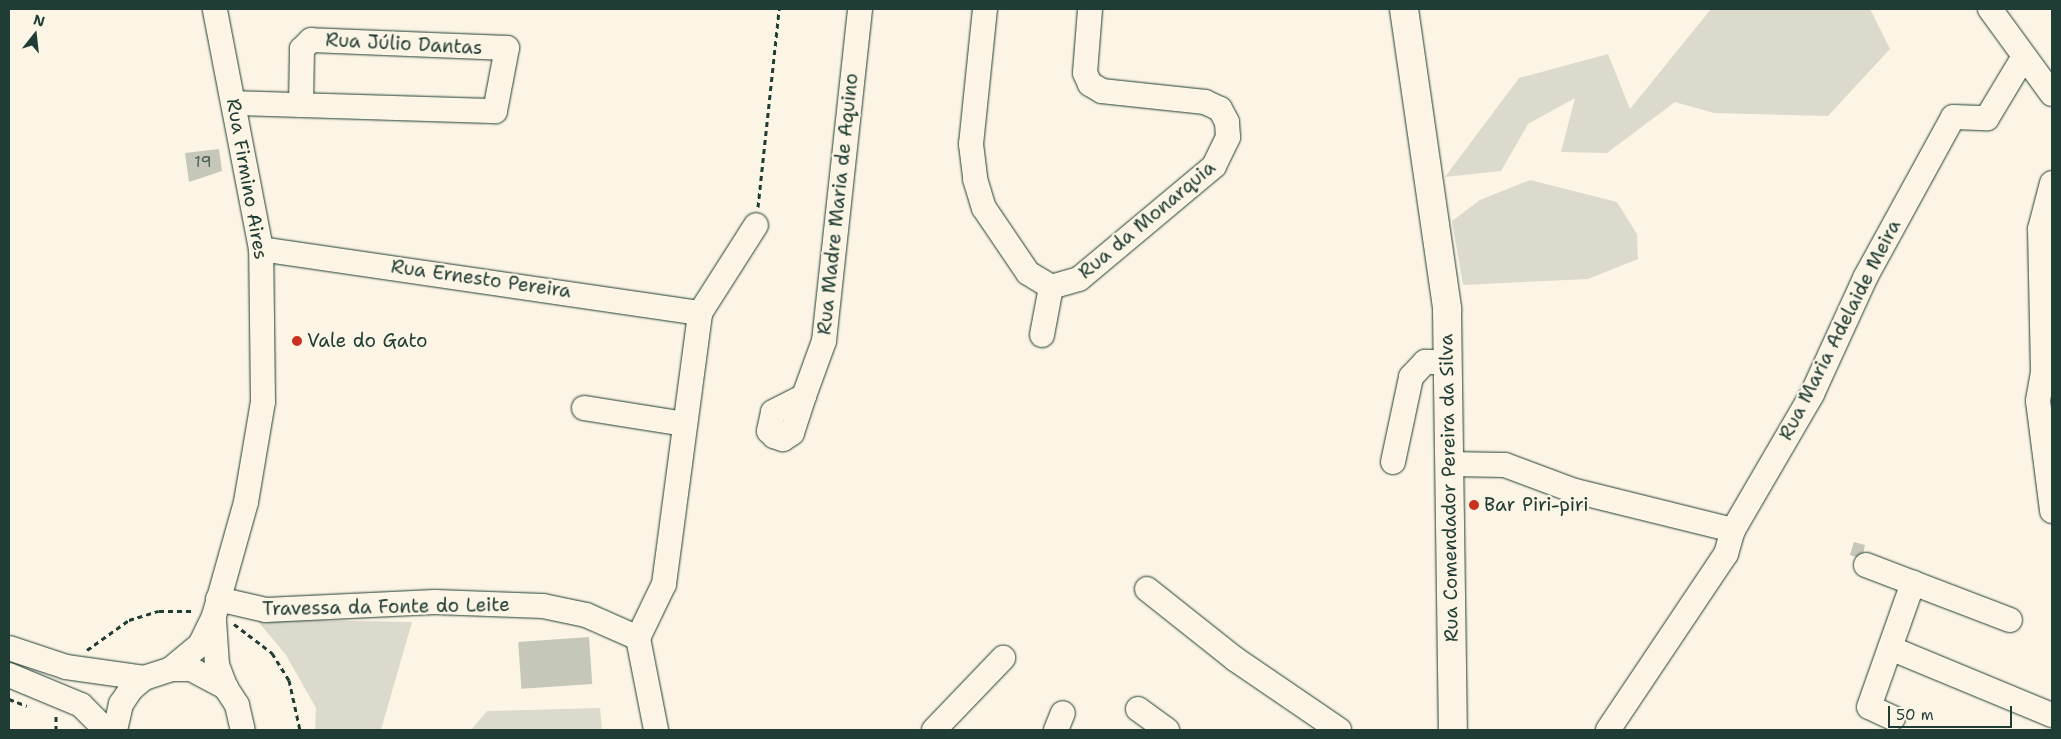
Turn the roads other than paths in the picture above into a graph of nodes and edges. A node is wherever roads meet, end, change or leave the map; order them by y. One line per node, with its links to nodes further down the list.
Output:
1 (215, 9): 9 (street, Rua Firmino Aires)
2 (860, 9): 18 (street, Rua Madre Maria de Aquino)
3 (985, 9): 14 (street)
4 (1090, 9): 14 (street, Rua da Monarquia)
5 (1990, 9): 7 (street)
6 (1409, 10): 17 (main road, Rua Comendador Pereira da Silva)
7 (2023, 58): 8 (street); 24 (street, Rua Maria Adelaide Meira)
8 (2052, 94)
9 (234, 103): 10 (street); 13 (street, Rua Firmino Aires)
10 (300, 105): 10 (street, Rua Júlio Dantas)
11 (2052, 183): 23 (street)
12 (756, 224): 15 (street)
13 (261, 249): 15 (street, Rua Ernesto Pereira); 28 (street, Rua Firmino Aires)
14 (1051, 287): 16 (street)
15 (700, 313): 20 (street)
16 (1042, 335)
17 (1448, 362): 21 (street); 22 (main road, Rua Comendador Pereira da Silva)
18 (804, 396)
19 (584, 408): 20 (street)
20 (686, 424): 30 (street)
21 (1393, 462)
22 (1449, 464): 24 (street); 48 (main road, Rua Comendador Pereira da Silva)
23 (2052, 511)
24 (1733, 530): 49 (street, Rua Maria Adelaide Meira)
25 (1866, 565): 26 (street)
26 (1913, 583): 29 (street); 32 (street)
27 (1147, 589): 47 (street)
28 (216, 608): 30 (street, Travessa da Fonte do Leite); 34 (street); 37 (street)
29 (2010, 620)
30 (638, 638): 44 (street)
31 (9, 648): 36 (street)
32 (1890, 648): 39 (street); 40 (street)
33 (1003, 658): 45 (street)
34 (171, 669): 36 (street); 37 (street)
35 (9, 675): 41 (street)
36 (144, 678): 42 (street)
37 (226, 688): 43 (street)
38 (1138, 709): 46 (street)
39 (2052, 716)
40 (1893, 718)
41 (106, 730)
42 (115, 730)
43 (243, 730)
44 (656, 730)
45 (934, 730)
46 (1167, 730)
47 (1338, 730)
48 (1453, 730)
49 (1608, 730)

